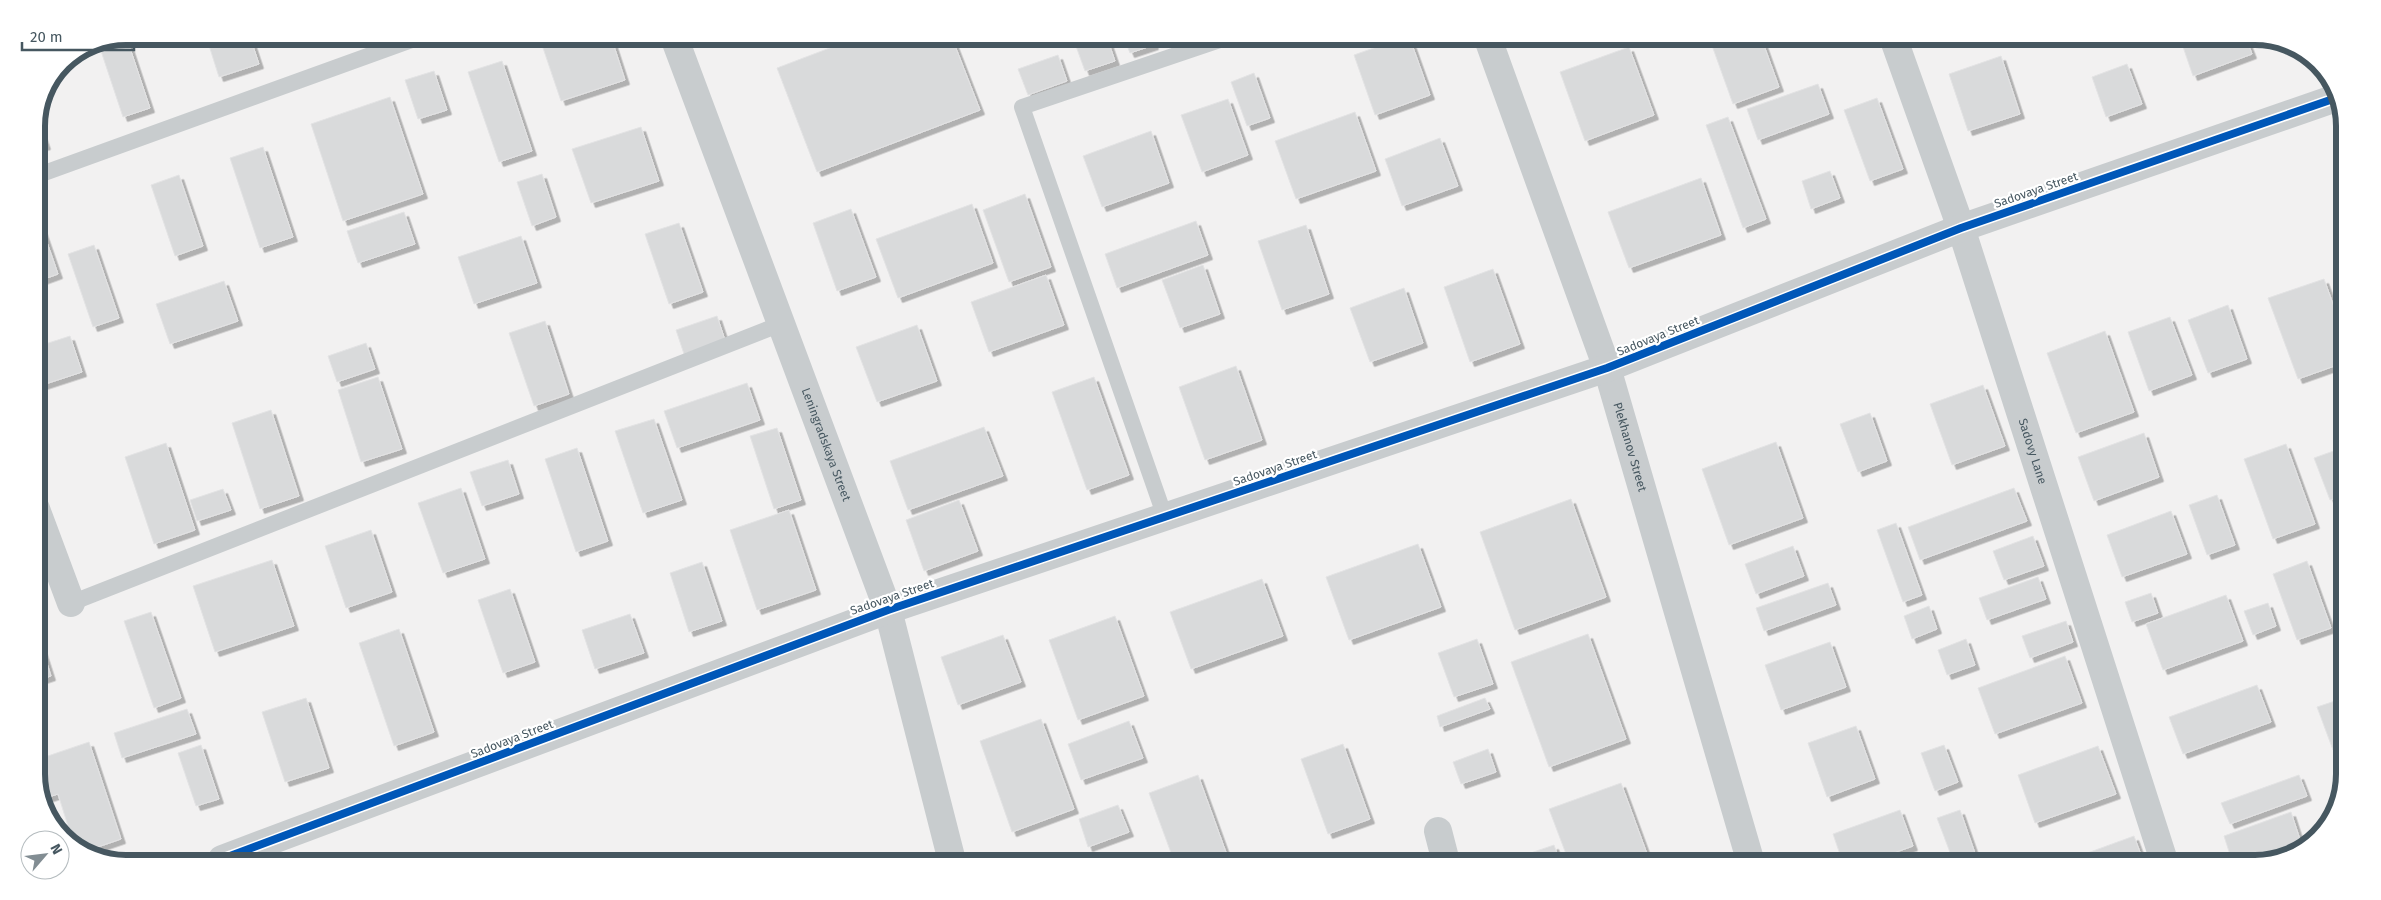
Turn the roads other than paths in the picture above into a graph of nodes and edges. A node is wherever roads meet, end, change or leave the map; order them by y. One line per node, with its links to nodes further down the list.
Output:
1 (398, 45): 7 (lane)
2 (677, 45): 9 (street, Leningradskaya Street)
3 (1205, 45): 11 (lane)
4 (1490, 45): 10 (street, Plekhanov Street)
5 (1896, 45): 8 (street, Sadovy Lane)
6 (2332, 99): 8 (street, Sadovaya Street)
7 (45, 173)
8 (1961, 228): 10 (street, Sadovaya Street); 20 (street, Sadovy Lane)
9 (781, 324): 13 (lane); 14 (street, Leningradskaya Street)
10 (1606, 368): 11 (street, Sadovaya Street); 19 (street, Plekhanov Street)
11 (1165, 517): 14 (street, Sadovaya Street)
12 (45, 533): 13 (street)
13 (71, 603)
14 (888, 610): 16 (street, Sadovaya Street); 17 (street, Leningradskaya Street)
15 (1438, 831): 18 (street)
16 (233, 855)
17 (950, 855)
18 (1444, 855)
19 (1749, 855)
20 (2161, 855)

